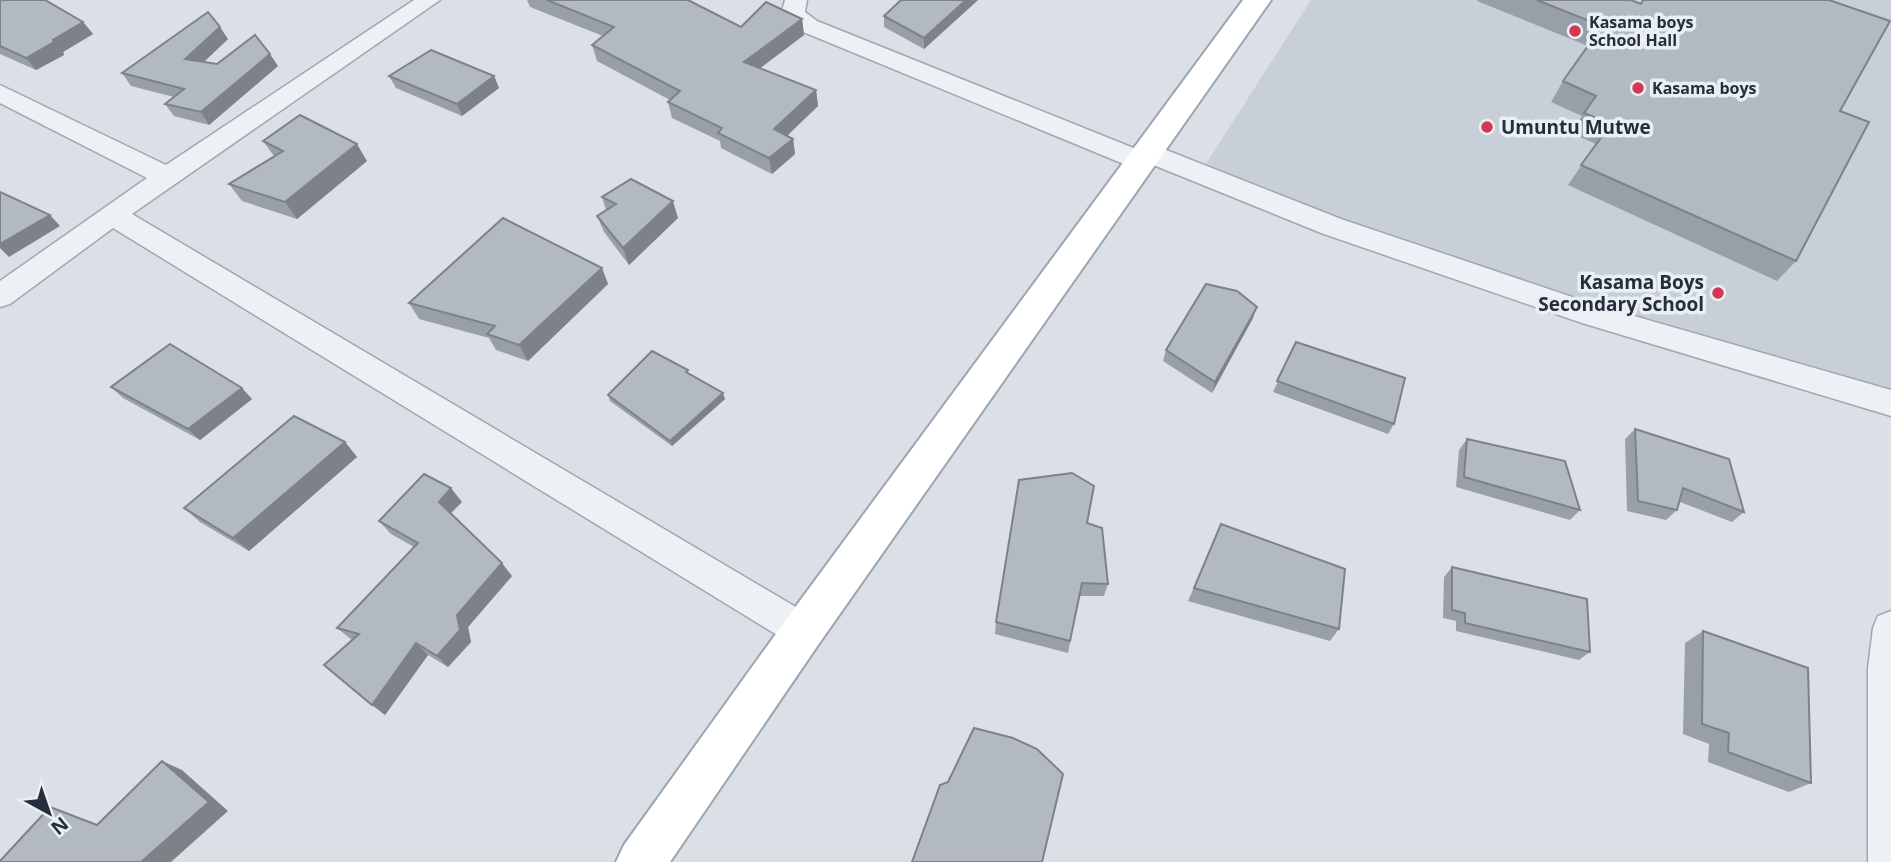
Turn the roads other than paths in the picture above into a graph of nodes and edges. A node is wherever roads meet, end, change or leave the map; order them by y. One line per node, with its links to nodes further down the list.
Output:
1 (429, 0): 6 (street)
2 (796, 0): 5 (street)
3 (1257, 0): 5 (main road)
4 (0, 93): 6 (street)
5 (1144, 157): 9 (street); 11 (main road)
6 (167, 177): 7 (street)
7 (112, 215): 8 (street); 11 (street)
8 (0, 296)
9 (1891, 403)
10 (1891, 628): 12 (street)
11 (803, 631): 13 (main road)
12 (1888, 669): 14 (street)
13 (640, 862)
14 (1888, 862)

